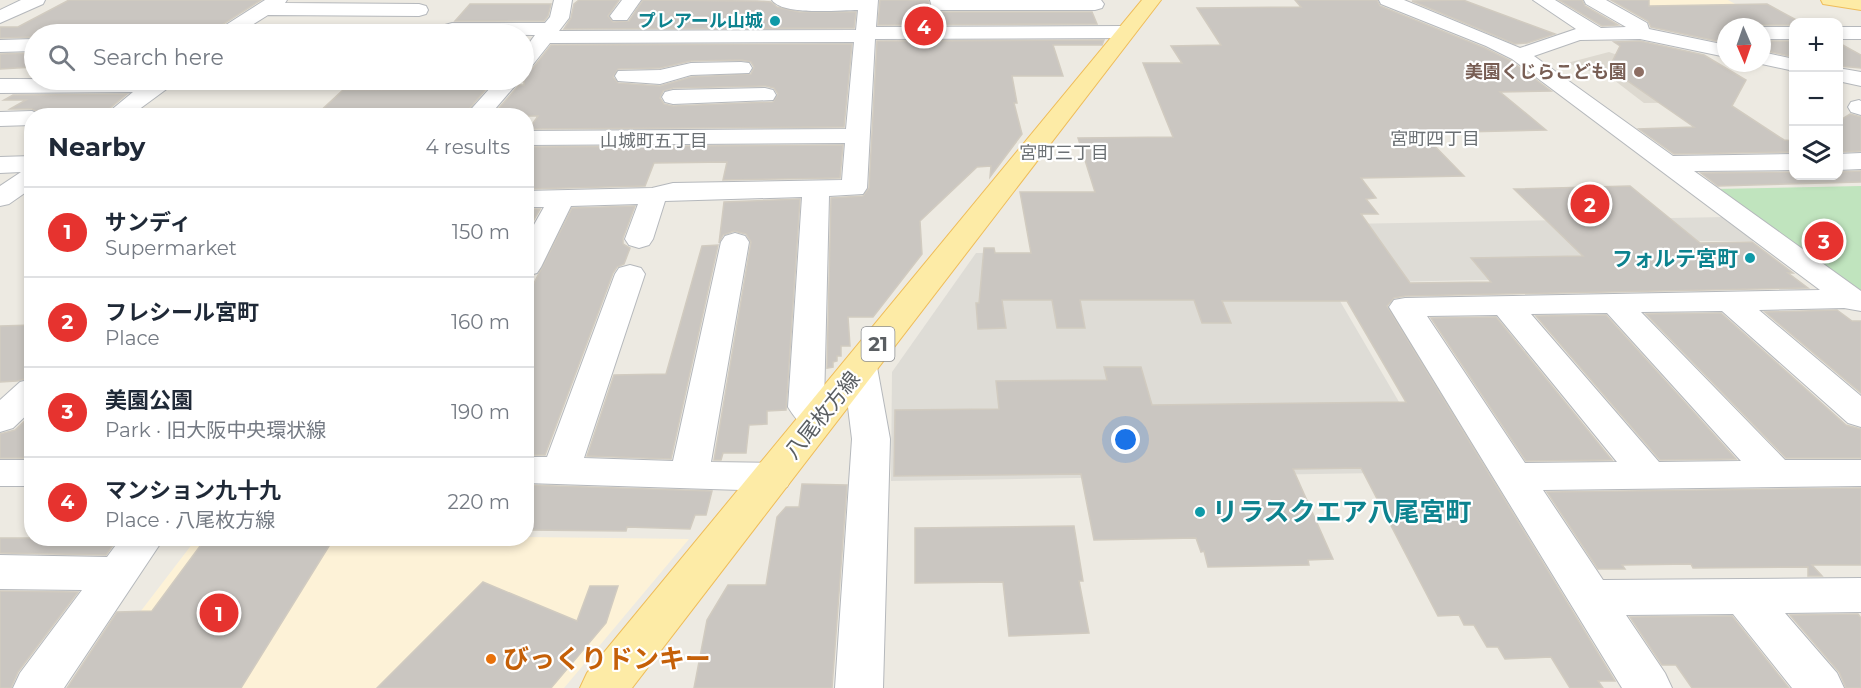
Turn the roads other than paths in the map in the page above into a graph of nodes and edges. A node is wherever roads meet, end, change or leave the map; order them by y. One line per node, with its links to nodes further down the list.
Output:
1 (36, 0): 18 (street)
2 (563, 0): 23 (street)
3 (632, 0): 17 (street)
4 (781, 0): 10 (street)
5 (1152, 0): 22 (main road, 八尾枚方線 / 21)
6 (1388, 0): 38 (street)
7 (1542, 0): 29 (street)
8 (1593, 0): 20 (street)
9 (1830, 0): 15 (main road)
10 (869, 2): 28 (street)
11 (933, 2): 12 (street)
12 (1066, 2): 14 (street)
13 (271, 4): 16 (street); 19 (street)
14 (1095, 4)
15 (1861, 4)
16 (420, 10)
17 (620, 16)
18 (0, 17)
19 (240, 24)
20 (1635, 30): 29 (street); 32 (street)
21 (534, 32): 23 (street)
22 (1125, 32): 28 (street); 77 (main road, 八尾枚方線 / 21)
23 (549, 33): 31 (street); 37 (street)
24 (1771, 33): 25 (street)
25 (1789, 33)
26 (1843, 33): 27 (street)
27 (1861, 33)
28 (865, 34): 30 (street); 57 (street)
29 (1598, 34): 38 (street)
30 (751, 36): 31 (street); 43 (street)
31 (655, 37): 43 (street)
32 (1717, 38)
33 (1771, 43): 36 (street)
34 (24, 45): 35 (street)
35 (0, 46)
36 (1789, 46)
37 (534, 51)
38 (1519, 55): 63 (street)
39 (1843, 57): 41 (street)
40 (1771, 60): 42 (street)
41 (1861, 61)
42 (1789, 64)
43 (741, 68): 51 (street)
44 (1843, 75): 45 (street)
45 (1861, 79)
46 (24, 85): 47 (street)
47 (0, 86)
48 (151, 90): 53 (street)
49 (500, 90): 54 (street)
50 (765, 95): 51 (street)
51 (733, 96): 52 (street)
52 (673, 97)
53 (127, 108)
54 (483, 108)
55 (0, 118): 56 (street)
56 (24, 118)
57 (858, 136): 58 (street); 65 (street)
58 (534, 138)
59 (1861, 161): 61 (street)
60 (1789, 162): 63 (street)
61 (1843, 162)
62 (24, 164): 64 (street)
63 (1669, 164): 74 (street)
64 (0, 165)
65 (816, 189): 66 (street); 81 (street)
66 (651, 196): 67 (street); 69 (street)
67 (562, 198): 68 (street); 71 (street)
68 (534, 199)
69 (639, 239)
70 (735, 242): 87 (street)
71 (534, 252)
72 (630, 274): 82 (street)
73 (1730, 301): 74 (street); 75 (street); 79 (street)
74 (1856, 302)
75 (1615, 303): 76 (street); 86 (street)
76 (1506, 305): 88 (street); 90 (street)
77 (860, 367): 81 (main road, 八尾枚方線 / 21); 99 (street)
78 (24, 398): 80 (street)
79 (1861, 415)
80 (0, 420)
81 (818, 420): 89 (main road, 八尾枚方線 / 21)
82 (544, 470): 87 (street)
83 (0, 473): 84 (street)
84 (24, 473)
85 (1861, 473): 86 (street)
86 (1776, 474): 88 (street)
87 (689, 475): 89 (street)
88 (1649, 475): 90 (street)
89 (772, 477): 98 (main road, 八尾枚方線 / 21)
90 (1513, 477): 96 (street)
91 (138, 546): 93 (street)
92 (0, 572): 93 (street)
93 (119, 574): 97 (street)
94 (1861, 595): 95 (street)
95 (1744, 596): 96 (street); 101 (street)
96 (1591, 598): 100 (street)
97 (37, 688)
98 (604, 688)
99 (859, 688)
100 (1648, 688)
101 (1820, 688)

